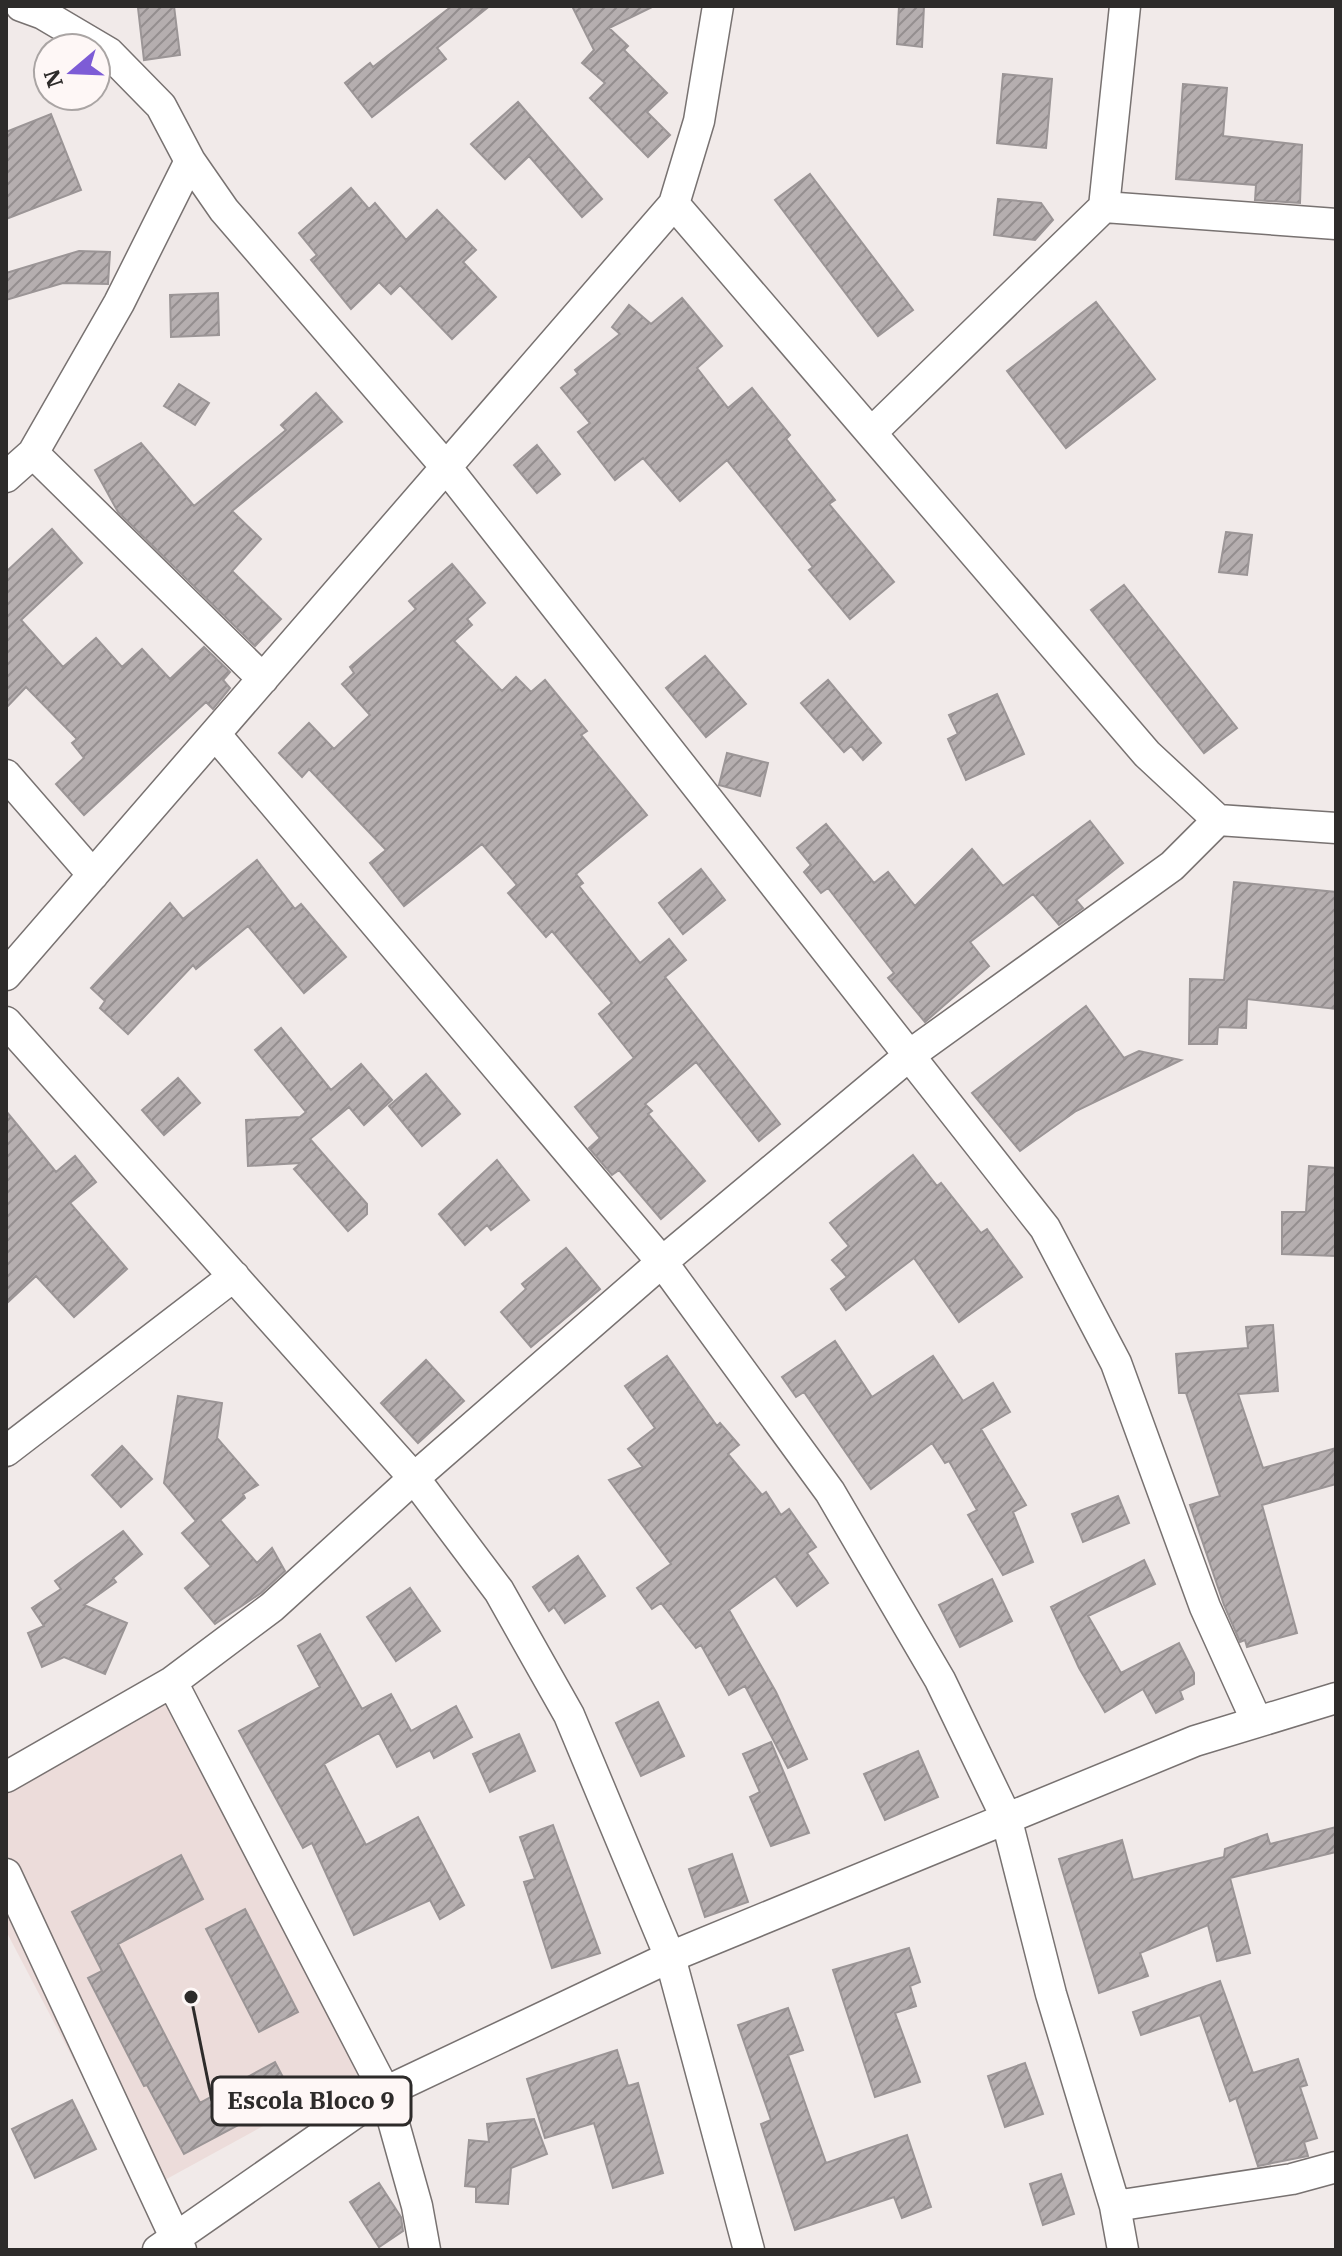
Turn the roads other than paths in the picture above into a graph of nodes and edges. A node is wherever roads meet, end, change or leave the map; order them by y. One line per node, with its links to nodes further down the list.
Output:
1 (21, 6): 4 (street)
2 (718, 6): 5 (street)
3 (1125, 6): 6 (street)
4 (190, 161): 9 (street); 10 (street)
5 (674, 204): 8 (street); 10 (street)
6 (1104, 207): 7 (street); 8 (street)
7 (1336, 224)
8 (871, 433): 15 (street)
9 (33, 453): 11 (street); 12 (street)
10 (446, 467): 12 (street); 20 (street)
11 (6, 477)
12 (263, 679): 13 (street)
13 (215, 734): 17 (street); 21 (street)
14 (6, 775): 17 (street)
15 (1218, 820): 16 (street); 20 (street)
16 (1336, 828)
17 (93, 875): 18 (street)
18 (6, 975)
19 (6, 1022): 22 (street)
20 (911, 1054): 21 (street); 27 (street)
21 (662, 1262): 24 (street); 29 (street)
22 (234, 1276): 23 (street); 24 (street)
23 (6, 1451)
24 (414, 1478): 25 (street); 31 (street)
25 (172, 1682): 28 (street); 32 (street)
26 (1336, 1698): 27 (street)
27 (1257, 1722): 29 (street)
28 (6, 1777)
29 (1006, 1817): 31 (street); 34 (street)
30 (6, 1874): 35 (street)
31 (670, 1957): 32 (street); 37 (street)
32 (385, 2092): 35 (street); 36 (street)
33 (1336, 2167): 34 (street)
34 (1115, 2206): 38 (street)
35 (172, 2247)
36 (425, 2250)
37 (749, 2250)
38 (1123, 2250)

